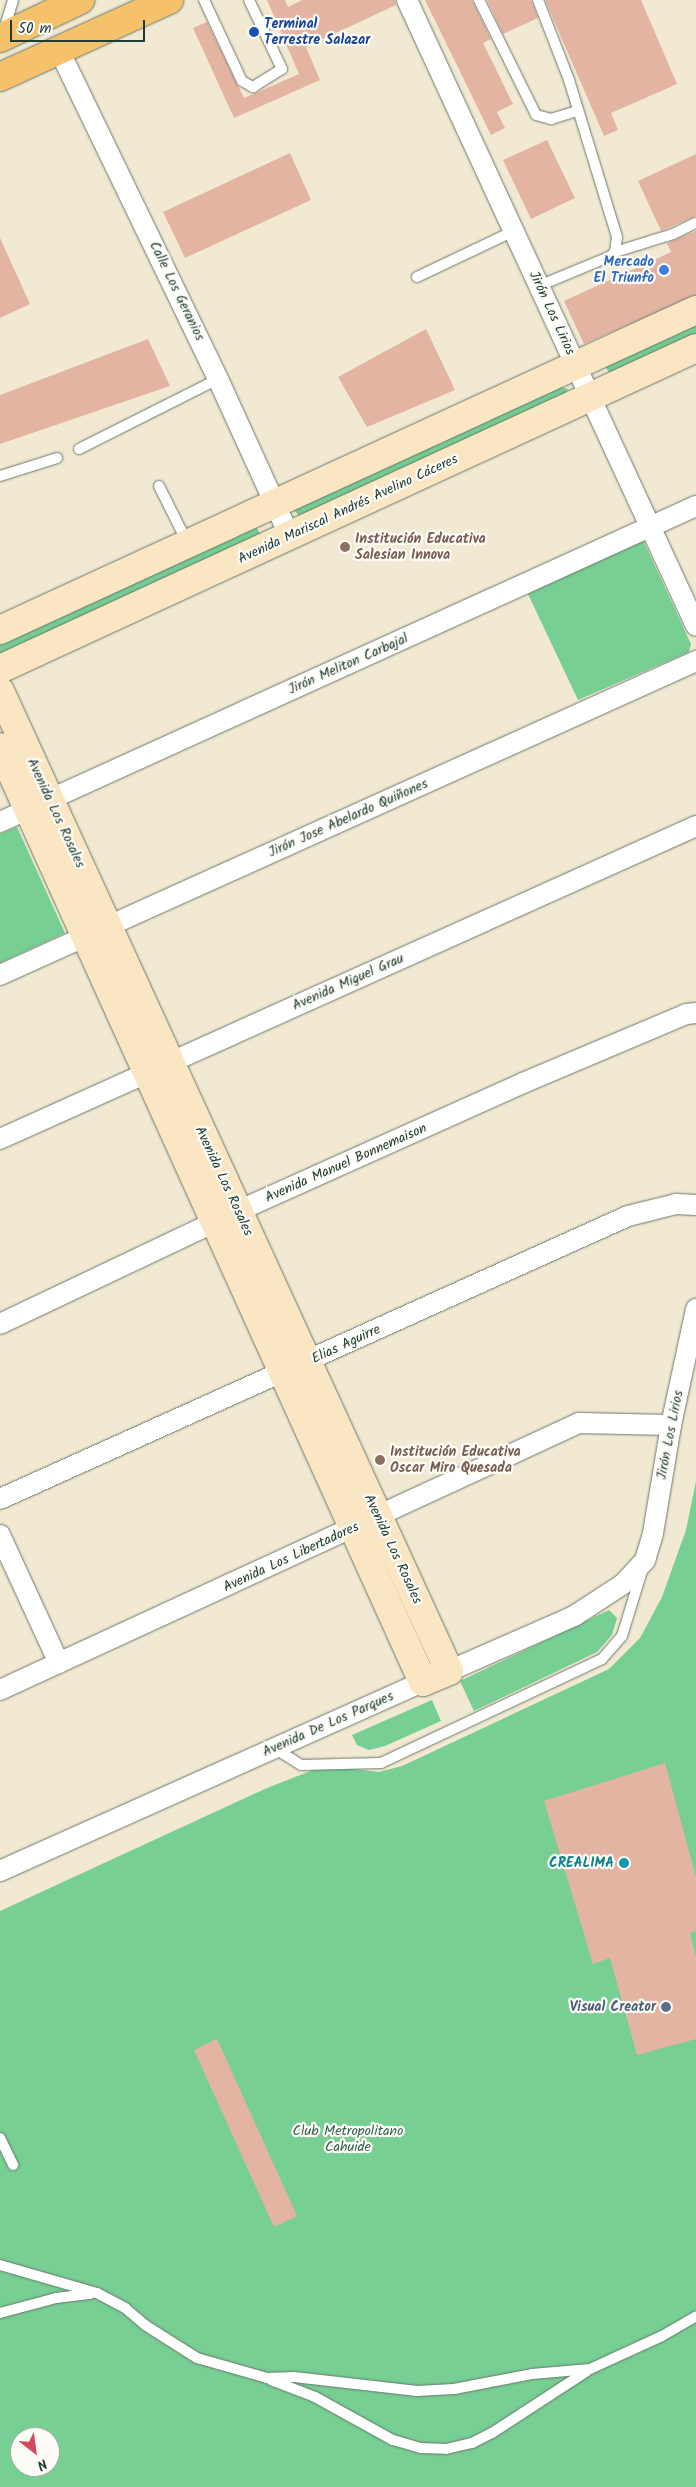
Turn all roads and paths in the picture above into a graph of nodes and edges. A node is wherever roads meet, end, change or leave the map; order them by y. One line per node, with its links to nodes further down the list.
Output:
1 (13, 0): 9 (lane)
2 (80, 0): 9 (main road)
3 (169, 0): 10 (main road)
4 (204, 0): 5 (lane)
5 (249, 0)
6 (407, 0): 14 (street, Jirón Los Lirios)
7 (479, 0): 12 (lane)
8 (538, 0): 12 (lane)
9 (1, 38)
10 (58, 50): 11 (main road); 21 (street, Calle Los Geranios)
11 (0, 78)
12 (578, 111): 15 (lane)
13 (696, 223): 15 (lane)
14 (514, 231): 16 (lane); 17 (street, Jirón Los Lirios)
15 (615, 252): 17 (lane)
16 (417, 277)
17 (539, 286): 20 (street, Jirón Los Lirios)
18 (696, 310): 20 (street)
19 (696, 348): 22 (street, Avenida Mariscal Andrés Avelino Cáceres)
20 (576, 364): 22 (street, Jirón Los Lirios); 27 (street)
21 (218, 379): 23 (lane); 27 (street, Calle Los Geranios)
22 (590, 397): 29 (street, Jirón Los Lirios); 30 (street, Avenida Mariscal Andrés Avelino Cáceres)
23 (79, 449)
24 (57, 458): 25 (lane)
25 (0, 476)
26 (159, 486): 31 (lane)
27 (275, 503): 30 (street, Calle Los Geranios); 31 (street)
28 (696, 506): 29 (street, Jirón Meliton Carbajal)
29 (649, 527): 32 (street, Jirón Los Lirios); 38 (street, Jirón Meliton Carbajal)
30 (290, 535): 35 (street, Avenida Mariscal Andrés Avelino Cáceres)
31 (188, 543): 33 (street)
32 (696, 626)
33 (0, 630)
34 (696, 661): 41 (street, Jirón Jose Abelardo Quiñones)
35 (0, 669)
36 (0, 691): 38 (street, Avenida Los Rosales)
37 (0, 747): 38 (street, Avenida Los Rosales)
38 (39, 804): 39 (street, Jirón Meliton Carbajal); 41 (street, Avenida Los Rosales)
39 (0, 822)
40 (696, 826): 44 (street, Avenida Miguel Grau)
41 (97, 930): 42 (street, Jirón Jose Abelardo Quiñones); 44 (street, Avenida Los Rosales)
42 (0, 975)
43 (696, 1013): 47 (street, Avenida Manuel Bonnemaison)
44 (159, 1067): 45 (street, Avenida Miguel Grau); 47 (street, Avenida Los Rosales)
45 (0, 1139)
46 (696, 1205): 50 (street, Elias Aguirre)
47 (227, 1216): 49 (street, Avenida Manuel Bonnemaison); 50 (street, Avenida Los Rosales)
48 (696, 1309): 51 (street, Jirón Los Lirios)
49 (0, 1324)
50 (296, 1367): 52 (street, Elias Aguirre); 53 (street, Avenida Los Rosales)
51 (671, 1425): 53 (street, Avenida Los Libertadores); 55 (street, Jirón Los Lirios)
52 (0, 1499)
53 (366, 1523): 56 (street, Avenida Los Libertadores); 57 (street, Avenida Los Rosales); 58 (street, Avenida Los Rosales)
54 (0, 1535): 56 (street)
55 (645, 1560): 57 (street, Avenida De Los Parques); 60 (lane)
56 (59, 1663): 59 (street, Avenida Los Libertadores)
57 (449, 1671): 58 (street, Avenida De Los Parques)
58 (423, 1682): 60 (street, Avenida De Los Parques)
59 (0, 1690)
60 (274, 1748): 61 (street, Avenida De Los Parques)
61 (0, 1871)
62 (0, 2138): 63 (lane)
63 (12, 2165)
64 (0, 2265): 65 (lane)
65 (97, 2293): 66 (lane); 69 (lane)
66 (0, 2313)
67 (696, 2316): 68 (lane)
68 (590, 2369): 69 (lane); 69 (lane)
69 (267, 2378)

